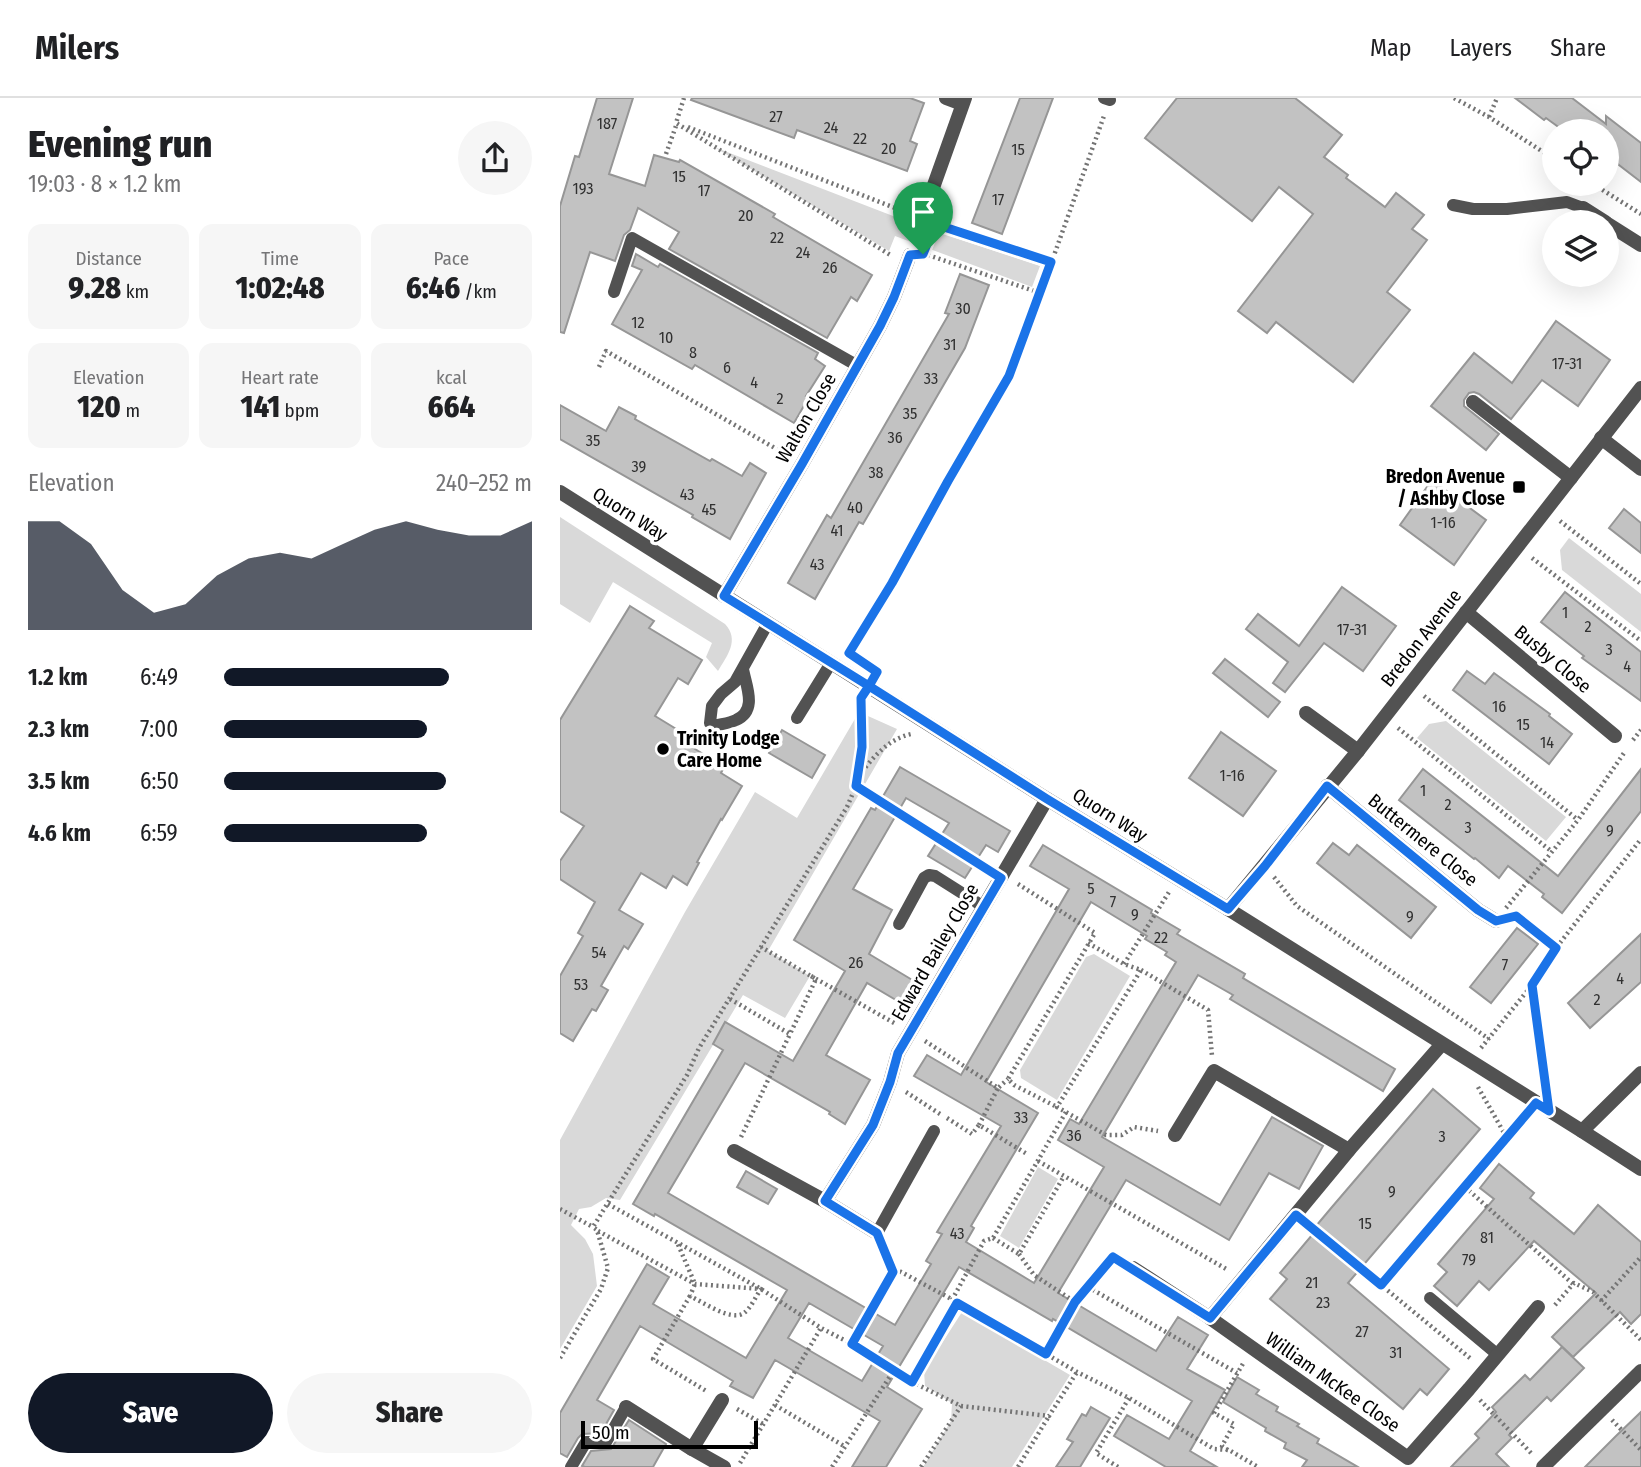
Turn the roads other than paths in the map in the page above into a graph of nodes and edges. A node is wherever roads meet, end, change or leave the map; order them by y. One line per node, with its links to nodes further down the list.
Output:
1 (946, 98): 2 (street)
2 (964, 101): 6 (street)
3 (1453, 205): 4 (lane)
4 (1583, 208): 5 (street)
5 (1586, 210)
6 (916, 213)
7 (1619, 231): 8 (street)
8 (1641, 245)
9 (910, 255): 11 (street, Walton Close)
10 (614, 292): 11 (lane)
11 (858, 366): 18 (street, Walton Close)
12 (1641, 388): 14 (street, Bredon Avenue)
13 (1473, 402): 16 (street)
14 (1601, 438): 15 (street); 16 (street, Bredon Avenue)
15 (1641, 469)
16 (1571, 478): 19 (street, Bredon Avenue)
17 (560, 492): 18 (street, Quorn Way)
18 (724, 596): 20 (street, Quorn Way)
19 (1466, 612): 25 (street, Busby Close); 26 (street, Bredon Avenue)
20 (768, 623): 21 (street, Quorn Way); 22 (lane)
21 (831, 663): 24 (lane); 28 (street, Quorn Way)
22 (743, 669)
23 (1306, 713): 26 (street)
24 (797, 718)
25 (1615, 736)
26 (1358, 751): 27 (street, Bredon Avenue)
27 (1327, 786): 30 (street, Bredon Avenue); 31 (street, Buttermere Close)
28 (1047, 799): 29 (street, Edward Bailey Close); 30 (street, Quorn Way)
29 (984, 906): 32 (lane); 41 (street, Edward Bailey Close)
30 (1228, 909): 33 (street, Quorn Way)
31 (1496, 921)
32 (899, 924)
33 (1442, 1044): 36 (street, Quorn Way); 39 (street)
34 (1641, 1073): 36 (street)
35 (934, 1130): 42 (lane)
36 (1582, 1130): 40 (street, Quorn Way)
37 (1175, 1135): 39 (street)
38 (734, 1150): 41 (street)
39 (1349, 1150): 46 (street)
40 (1641, 1169)
41 (825, 1201): 42 (street)
42 (877, 1233)
43 (1133, 1268): 46 (street, William McKee Close)
44 (1430, 1298): 47 (lane)
45 (1538, 1307): 47 (street, William McKee Close)
46 (1210, 1318): 47 (street, William McKee Close)
47 (1498, 1355)
48 (1641, 1371): 52 (street)
49 (722, 1400): 51 (street)
50 (626, 1408): 51 (street); 53 (lane)
51 (692, 1449): 54 (street)
52 (1543, 1466)
53 (571, 1467)
54 (724, 1467)

